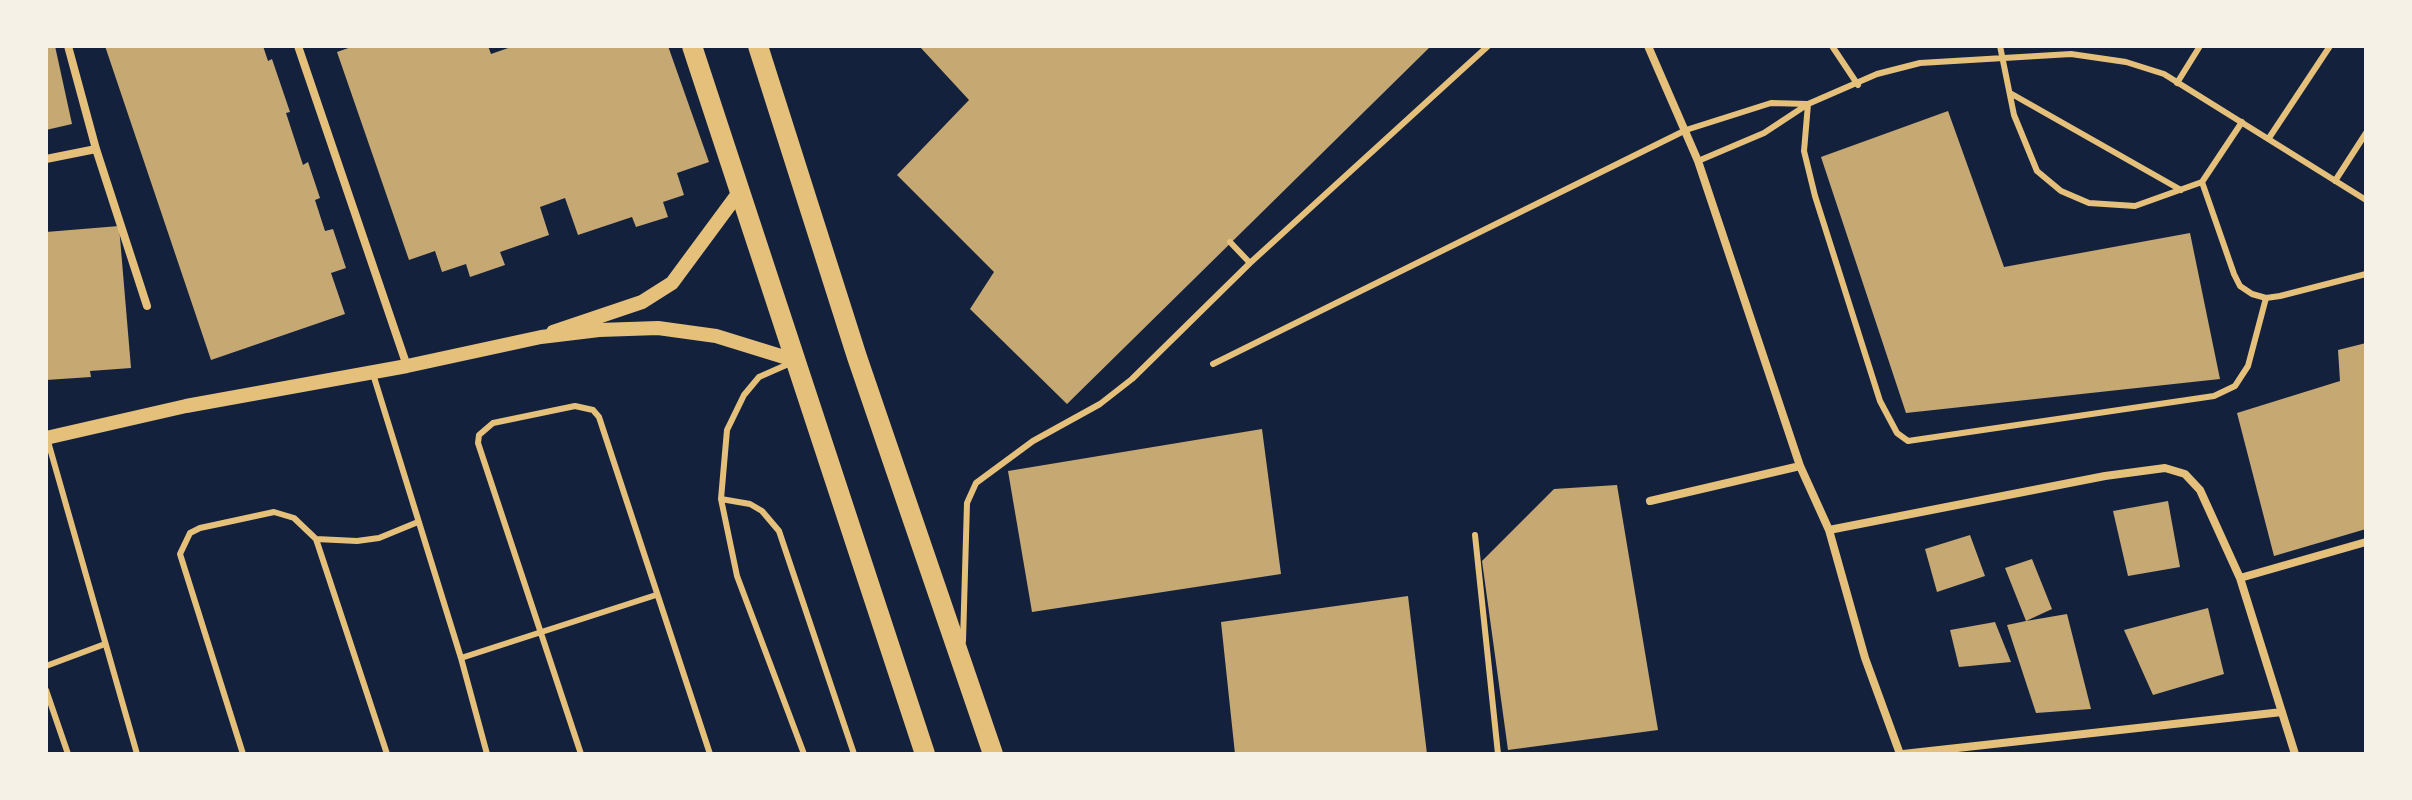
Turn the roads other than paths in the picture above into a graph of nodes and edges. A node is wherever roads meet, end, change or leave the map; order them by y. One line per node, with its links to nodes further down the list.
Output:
1 (68, 46): 22 (street)
2 (298, 46): 38 (street)
3 (692, 46): 28 (main road)
4 (758, 46): 54 (main road)
5 (1488, 46): 31 (lane)
6 (1648, 46): 19 (street)
7 (1832, 46): 15 (lane)
8 (2000, 46): 13 (lane)
9 (2075, 46): 12 (lane)
10 (2200, 46): 14 (lane)
11 (2330, 46): 21 (lane)
12 (2071, 54): 13 (lane); 14 (lane)
13 (2001, 59): 15 (lane); 16 (lane)
14 (2177, 83): 18 (lane)
15 (1858, 85): 17 (lane)
16 (2009, 92): 27 (lane); 27 (lane)
17 (1808, 104): 19 (lane); 24 (lane); 33 (lane)
18 (2242, 122): 21 (lane); 26 (lane)
19 (1686, 130): 24 (street); 37 (lane)
20 (2366, 133): 25 (lane)
21 (2269, 138): 25 (lane)
22 (96, 149): 23 (street); 34 (street)
23 (46, 159)
24 (1698, 161): 41 (street)
25 (2335, 181): 29 (lane)
26 (2202, 182): 27 (lane); 33 (lane)
27 (2181, 190)
28 (740, 191): 35 (street); 36 (main road)
29 (2366, 200)
30 (1230, 242): 31 (lane)
31 (1250, 263): 54 (lane)
32 (2366, 274): 33 (lane)
33 (2266, 298)
34 (147, 306)
35 (541, 337): 36 (street); 38 (street)
36 (797, 361): 42 (lane); 67 (main road)
37 (1213, 364)
38 (407, 366): 39 (street)
39 (373, 372): 40 (street); 44 (lane)
40 (46, 438): 52 (lane)
41 (1800, 466): 43 (street); 45 (street)
42 (721, 499): 65 (lane); 66 (lane)
43 (1650, 501)
44 (418, 522): 47 (lane); 53 (lane)
45 (1829, 530): 49 (street); 70 (street)
46 (1475, 535): 69 (lane)
47 (316, 539): 60 (lane); 61 (lane)
48 (2366, 542): 49 (street)
49 (2240, 578): 57 (street)
50 (656, 595): 51 (lane); 51 (lane); 64 (lane)
51 (540, 631): 53 (lane); 63 (lane)
52 (105, 644): 55 (lane); 59 (lane)
53 (461, 658): 62 (lane)
54 (962, 661): 68 (main road)
55 (46, 666)
56 (46, 690): 58 (lane)
57 (2282, 712): 70 (street); 71 (street)
58 (68, 754)
59 (137, 754)
60 (243, 754)
61 (387, 754)
62 (487, 754)
63 (581, 754)
64 (710, 754)
65 (804, 754)
66 (854, 754)
67 (925, 754)
68 (993, 754)
69 (1498, 754)
70 (1901, 754)
71 (2295, 754)

